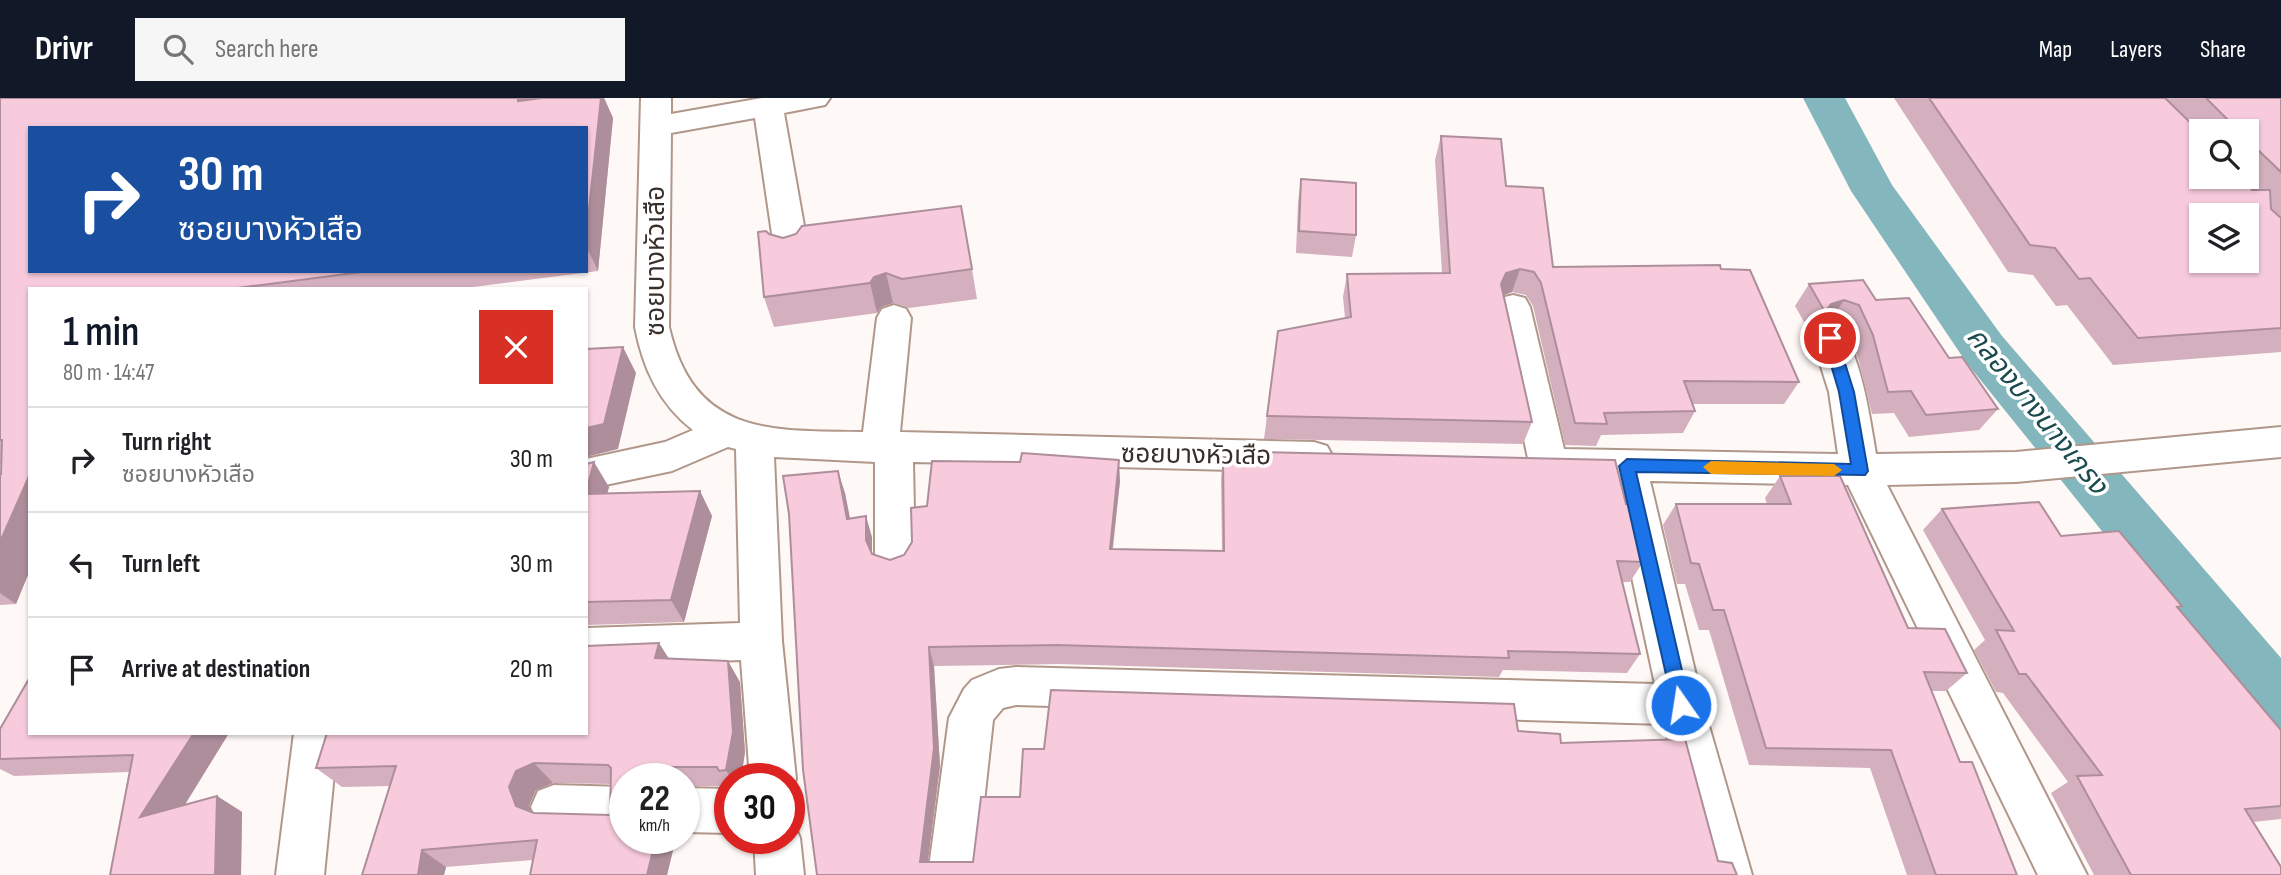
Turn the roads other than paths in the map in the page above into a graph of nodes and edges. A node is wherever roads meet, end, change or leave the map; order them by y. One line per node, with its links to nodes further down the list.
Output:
1 (815, 98): 2 (street)
2 (768, 106): 3 (street); 4 (street)
3 (656, 112): 8 (street, ซอยบางหัวเสือ)
4 (792, 254)
5 (1513, 307): 12 (street)
6 (894, 318): 10 (street)
7 (1830, 338): 13 (street)
8 (741, 436): 10 (street, ซอยบางหัวเสือ); 14 (street); 16 (street)
9 (2281, 442): 13 (street)
10 (887, 447): 11 (street, ซอยบางหัวเสือ); 15 (street)
11 (1353, 458)
12 (1627, 466): 13 (street); 18 (street)
13 (1860, 471): 28 (street)
14 (588, 474)
15 (895, 561)
16 (761, 641): 17 (street); 20 (street)
17 (588, 647)
18 (1681, 705): 26 (street); 27 (street)
19 (316, 735): 24 (street)
20 (771, 763)
21 (554, 807): 22 (street)
22 (609, 808)
23 (779, 854): 25 (street)
24 (300, 875)
25 (780, 875)
26 (952, 875)
27 (1728, 875)
28 (2063, 875)

